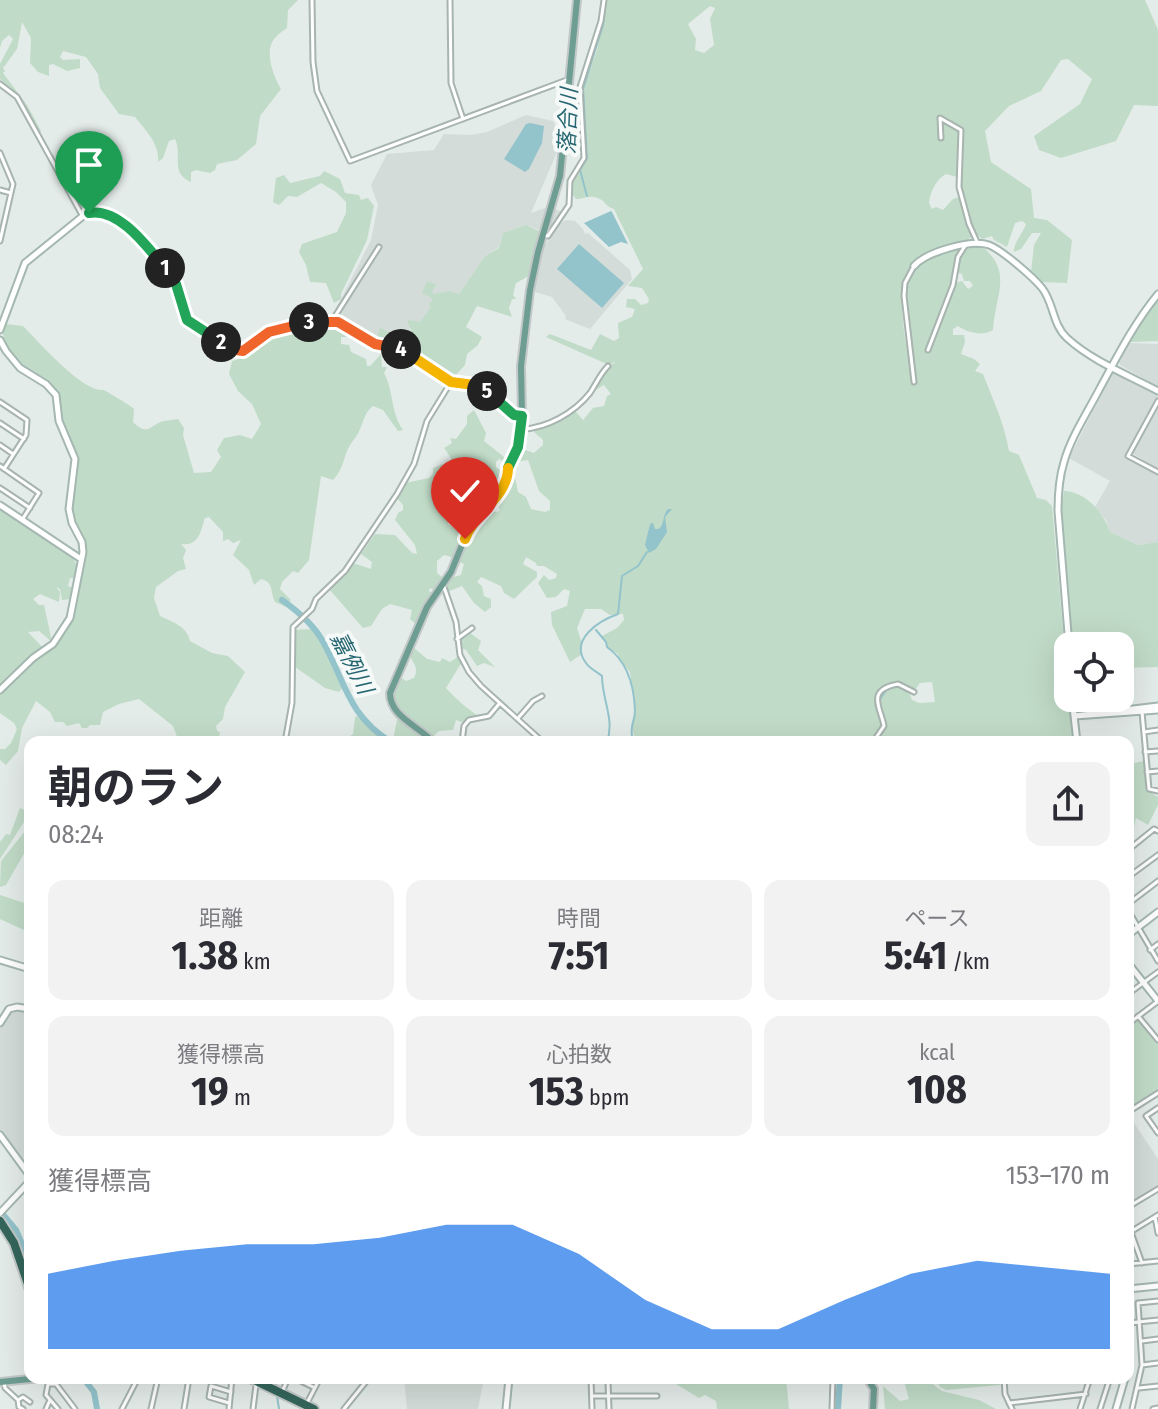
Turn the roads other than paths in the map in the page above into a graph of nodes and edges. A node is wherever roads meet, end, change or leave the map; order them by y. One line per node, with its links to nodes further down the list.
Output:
1 (312, 0): 7 (street)
2 (450, 0): 7 (street)
3 (577, 0): 5 (main road)
4 (604, 0): 18 (street)
5 (569, 80): 7 (street); 18 (main road)
6 (0, 84): 16 (street)
7 (463, 119)
8 (941, 138): 20 (street)
9 (0, 153): 11 (street)
10 (0, 172): 11 (street)
11 (8, 173): 13 (street)
12 (0, 190): 13 (street)
13 (11, 193): 15 (street)
14 (0, 210): 15 (street)
15 (7, 211): 17 (street)
16 (83, 216): 25 (street); 26 (street)
17 (1, 229): 19 (street)
18 (543, 235): 36 (main road)
19 (0, 241)
20 (978, 244): 21 (street); 30 (street)
21 (965, 246): 23 (street); 28 (street)
22 (379, 247): 25 (street)
23 (914, 266): 32 (street)
24 (1158, 294): 30 (street)
25 (332, 321): 31 (street)
26 (0, 330)
27 (0, 340): 48 (street)
28 (928, 350)
29 (608, 366): 38 (street)
30 (1112, 366): 33 (street); 51 (street)
31 (451, 382): 36 (street); 64 (street)
32 (914, 382)
33 (1158, 391)
34 (1158, 401): 43 (street)
35 (0, 402): 39 (street)
36 (522, 416): 38 (main road)
37 (0, 423): 39 (street)
38 (520, 429): 49 (main road)
39 (24, 439): 41 (street)
40 (0, 445): 41 (street)
41 (14, 454): 42 (street)
42 (2, 468): 46 (street)
43 (1158, 472)
44 (0, 488): 46 (street)
45 (0, 505): 47 (street)
46 (30, 508): 47 (street)
47 (22, 520): 48 (street)
48 (81, 559): 53 (street)
49 (443, 583): 52 (street); 65 (main road)
50 (472, 628): 52 (street)
51 (1068, 632)
52 (457, 639): 56 (street)
53 (0, 690)
54 (914, 692): 68 (street)
55 (542, 696): 61 (street)
56 (500, 703): 61 (street); 66 (street)
57 (1158, 708): 59 (street); 60 (street)
58 (1074, 712): 60 (street)
59 (1142, 712): 60 (street); 63 (street)
60 (1075, 716): 69 (street)
61 (518, 718): 67 (street)
62 (1158, 730): 63 (street)
63 (1144, 732): 71 (street)
64 (286, 736)
65 (426, 736)
66 (463, 736)
67 (536, 736)
68 (877, 736)
69 (1077, 736)
70 (1158, 751): 71 (street)
71 (1145, 752): 73 (street)
72 (1158, 771): 73 (street)
73 (1147, 772): 74 (street)
74 (1158, 791)
75 (1158, 831): 76 (street)
76 (1134, 845)
77 (1158, 855): 78 (street)
78 (1134, 873)
79 (1158, 881): 80 (street)
80 (1134, 899)
81 (1158, 912): 83 (street)
82 (1134, 922): 83 (street)
83 (1137, 928): 84 (street); 86 (street)
84 (1134, 930)
85 (1158, 944): 86 (street)
86 (1150, 950): 88 (street)
87 (0, 960): 89 (street)
88 (1158, 961)
89 (24, 967)
90 (1134, 971): 92 (street)
91 (1158, 972): 92 (street)
92 (1143, 983): 93 (street); 94 (street)
93 (1134, 990)
94 (1158, 1001): 96 (street)
95 (24, 1008): 98 (street)
96 (1138, 1016): 97 (street); 99 (street)
97 (1134, 1019)
98 (0, 1023)
99 (1158, 1040)
100 (1158, 1093): 101 (street)
101 (1139, 1105): 102 (street); 104 (street)
102 (1134, 1108)
103 (1158, 1108): 104 (street)
104 (1146, 1116): 105 (street)
105 (1158, 1132)
106 (0, 1135): 107 (street)
107 (24, 1169)
108 (24, 1185): 111 (street)
109 (1158, 1189): 110 (street)
110 (1134, 1203)
111 (2, 1211)
112 (1157, 1216): 114 (street); 115 (street)
113 (0, 1221): 120 (highway)
114 (1134, 1230)
115 (1158, 1233)
116 (1134, 1237): 118 (street)
117 (1158, 1261): 118 (street)
118 (1142, 1263): 119 (street)
119 (1134, 1264)
120 (24, 1271)
121 (1158, 1286): 122 (street)
122 (1134, 1288)
123 (1158, 1301): 126 (street)
124 (1158, 1320): 126 (street)
125 (1134, 1322): 126 (street)
126 (1140, 1322): 128 (street)
127 (1158, 1339): 128 (street)
128 (1142, 1341): 130 (street)
129 (1158, 1363): 130 (street)
130 (1142, 1365): 155 (street)
131 (24, 1380): 132 (main road)
132 (2, 1382): 162 (street)
133 (48, 1384): 163 (street); 171 (street)
134 (135, 1384): 172 (street)
135 (157, 1384): 173 (street)
136 (188, 1384): 174 (street)
137 (232, 1384): 156 (street)
138 (253, 1384): 176 (street)
139 (262, 1384): 157 (highway)
140 (285, 1384): 157 (street)
141 (310, 1384): 154 (street)
142 (315, 1384): 154 (street)
143 (364, 1384): 177 (street)
144 (508, 1384): 178 (street)
145 (593, 1384): 159 (street)
146 (608, 1384): 160 (street)
147 (833, 1384): 181 (street)
148 (871, 1384): 182 (main road)
149 (1005, 1384): 166 (street)
150 (1088, 1384): 158 (street)
151 (1108, 1384): 185 (street)
152 (1123, 1384): 186 (street)
153 (1158, 1386): 155 (street)
154 (313, 1387): 167 (street)
155 (1139, 1388): 187 (street)
156 (231, 1392): 165 (street); 165 (street)
157 (281, 1393): 167 (highway)
158 (1086, 1394): 166 (street); 184 (street)
159 (592, 1396): 160 (street); 179 (street)
160 (608, 1396): 161 (street); 180 (street)
161 (657, 1396)
162 (18, 1400): 164 (street); 168 (street)
163 (50, 1400): 169 (street); 170 (street)
164 (30, 1402)
165 (229, 1403): 175 (street)
166 (1009, 1403): 183 (street)
167 (308, 1408)
168 (23, 1409)
169 (46, 1409)
170 (58, 1409)
171 (75, 1409)
172 (122, 1409)
173 (151, 1409)
174 (184, 1409)
175 (229, 1409)
176 (253, 1409)
177 (344, 1409)
178 (506, 1409)
179 (592, 1409)
180 (609, 1409)
181 (832, 1409)
182 (873, 1409)
183 (1012, 1409)
184 (1080, 1409)
185 (1100, 1409)
186 (1116, 1409)
187 (1132, 1409)

